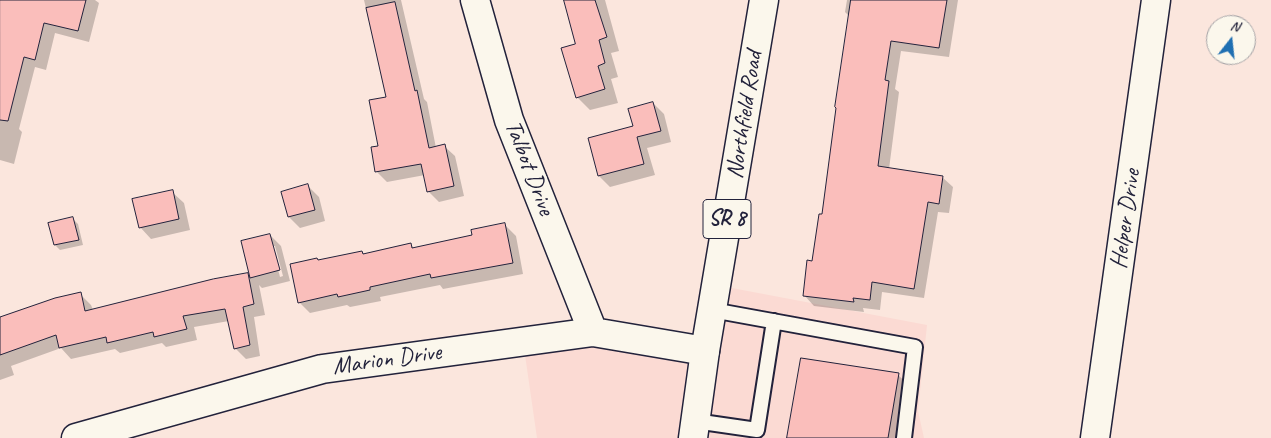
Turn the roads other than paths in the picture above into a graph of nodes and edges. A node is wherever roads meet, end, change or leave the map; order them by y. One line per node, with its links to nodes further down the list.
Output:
1 (475, 0): 6 (street, Talbot Drive)
2 (764, 0): 4 (street, Northfield Road / SR 8)
3 (1156, 0): 11 (street, Helper Drive)
4 (712, 310): 5 (lane); 7 (street, Northfield Road / SR 8)
5 (774, 321): 8 (lane); 10 (lane)
6 (593, 332): 7 (street, Marion Drive); 9 (street, Marion Drive)
7 (705, 351): 8 (street, Northfield Road / SR 8)
8 (694, 429)
9 (76, 438)
10 (904, 438)
11 (1095, 438)

